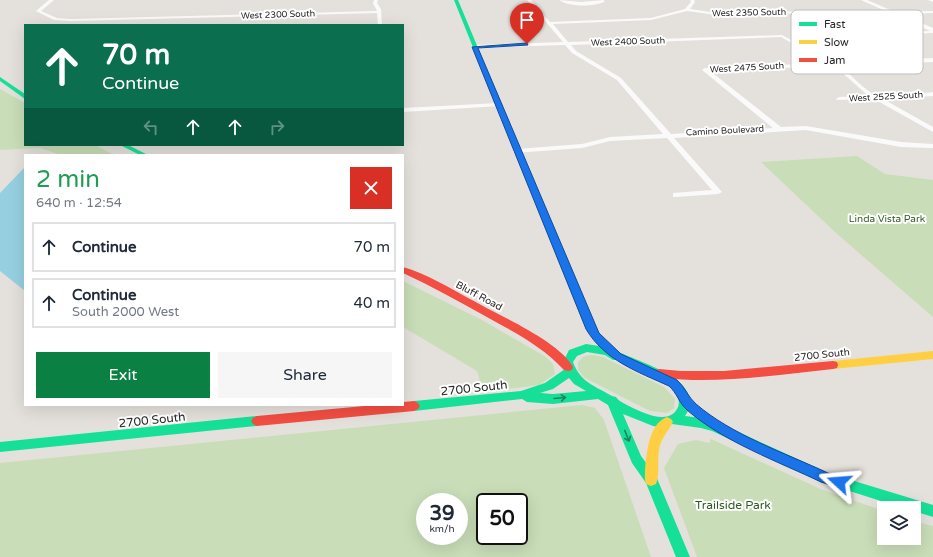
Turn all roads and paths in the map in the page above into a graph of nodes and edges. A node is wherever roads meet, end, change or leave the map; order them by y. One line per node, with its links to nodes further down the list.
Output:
1 (52, 0): 13 (street, West 2300 South)
2 (376, 0): 13 (street)
3 (456, 0): 24 (main road)
4 (529, 0): 17 (street)
5 (562, 0): 6 (street)
6 (602, 0)
7 (692, 0): 11 (street)
8 (863, 0): 12 (street)
9 (930, 0): 10 (street)
10 (933, 1)
11 (687, 10): 14 (street, West 2350 South); 17 (street, West 2350 South)
12 (886, 10)
13 (380, 12): 18 (street)
14 (791, 12)
15 (923, 12): 16 (street)
16 (933, 12)
17 (550, 23): 23 (street)
18 (380, 24)
19 (923, 26): 20 (street)
20 (933, 31): 21 (street)
21 (923, 32)
22 (791, 41): 23 (street, West 2400 South)
23 (565, 44): 24 (street, West 2400 South); 38 (street)
24 (475, 47): 34 (main road)
25 (923, 60): 26 (street, West 2475 South)
26 (933, 60)
27 (791, 66): 36 (street, West 2475 South)
28 (848, 74): 32 (street)
29 (0, 79): 31 (main road)
30 (933, 94): 32 (street, West 2525 South)
31 (24, 96)
32 (876, 98): 33 (street, West 2525 South); 37 (street)
33 (839, 99)
34 (498, 106): 35 (street); 41 (main road)
35 (404, 110)
36 (778, 128): 38 (street, Camino Boulevard); 40 (street, Camino Boulevard)
37 (933, 130)
38 (668, 135): 41 (street, Camino Boulevard); 43 (street)
39 (125, 146): 42 (main road)
40 (933, 146)
41 (517, 151): 45 (main road)
42 (143, 154)
43 (676, 195)
44 (404, 270): 46 (main road, Bluff Road)
45 (591, 329): 47 (main road); 49 (main road)
46 (543, 344): 47 (main road, Bluff Road); 50 (main road, Bluff Road)
47 (579, 350): 49 (main road, Bluff Road); 50 (main road)
48 (933, 355): 52 (main road, 2700 South)
49 (618, 357): 51 (main road)
50 (569, 369): 54 (main road, Bluff Road); 55 (main road)
51 (643, 369): 52 (main road, 2700 South); 53 (main road)
52 (713, 377): 53 (main road, 2700 South)
53 (688, 392): 57 (main road); 58 (main road)
54 (601, 394): 55 (main road, one-way to 54); 56 (main road, Bluff Road)
55 (521, 395): 59 (main road, 2700 South)
56 (612, 400): 57 (main road, Bluff Road); 60 (main road, one-way to 60)
57 (671, 421): 58 (main road); 60 (main road)
58 (729, 433): 61 (main road)
59 (0, 446)
60 (651, 480): 62 (main road)
61 (933, 511)
62 (683, 557)

